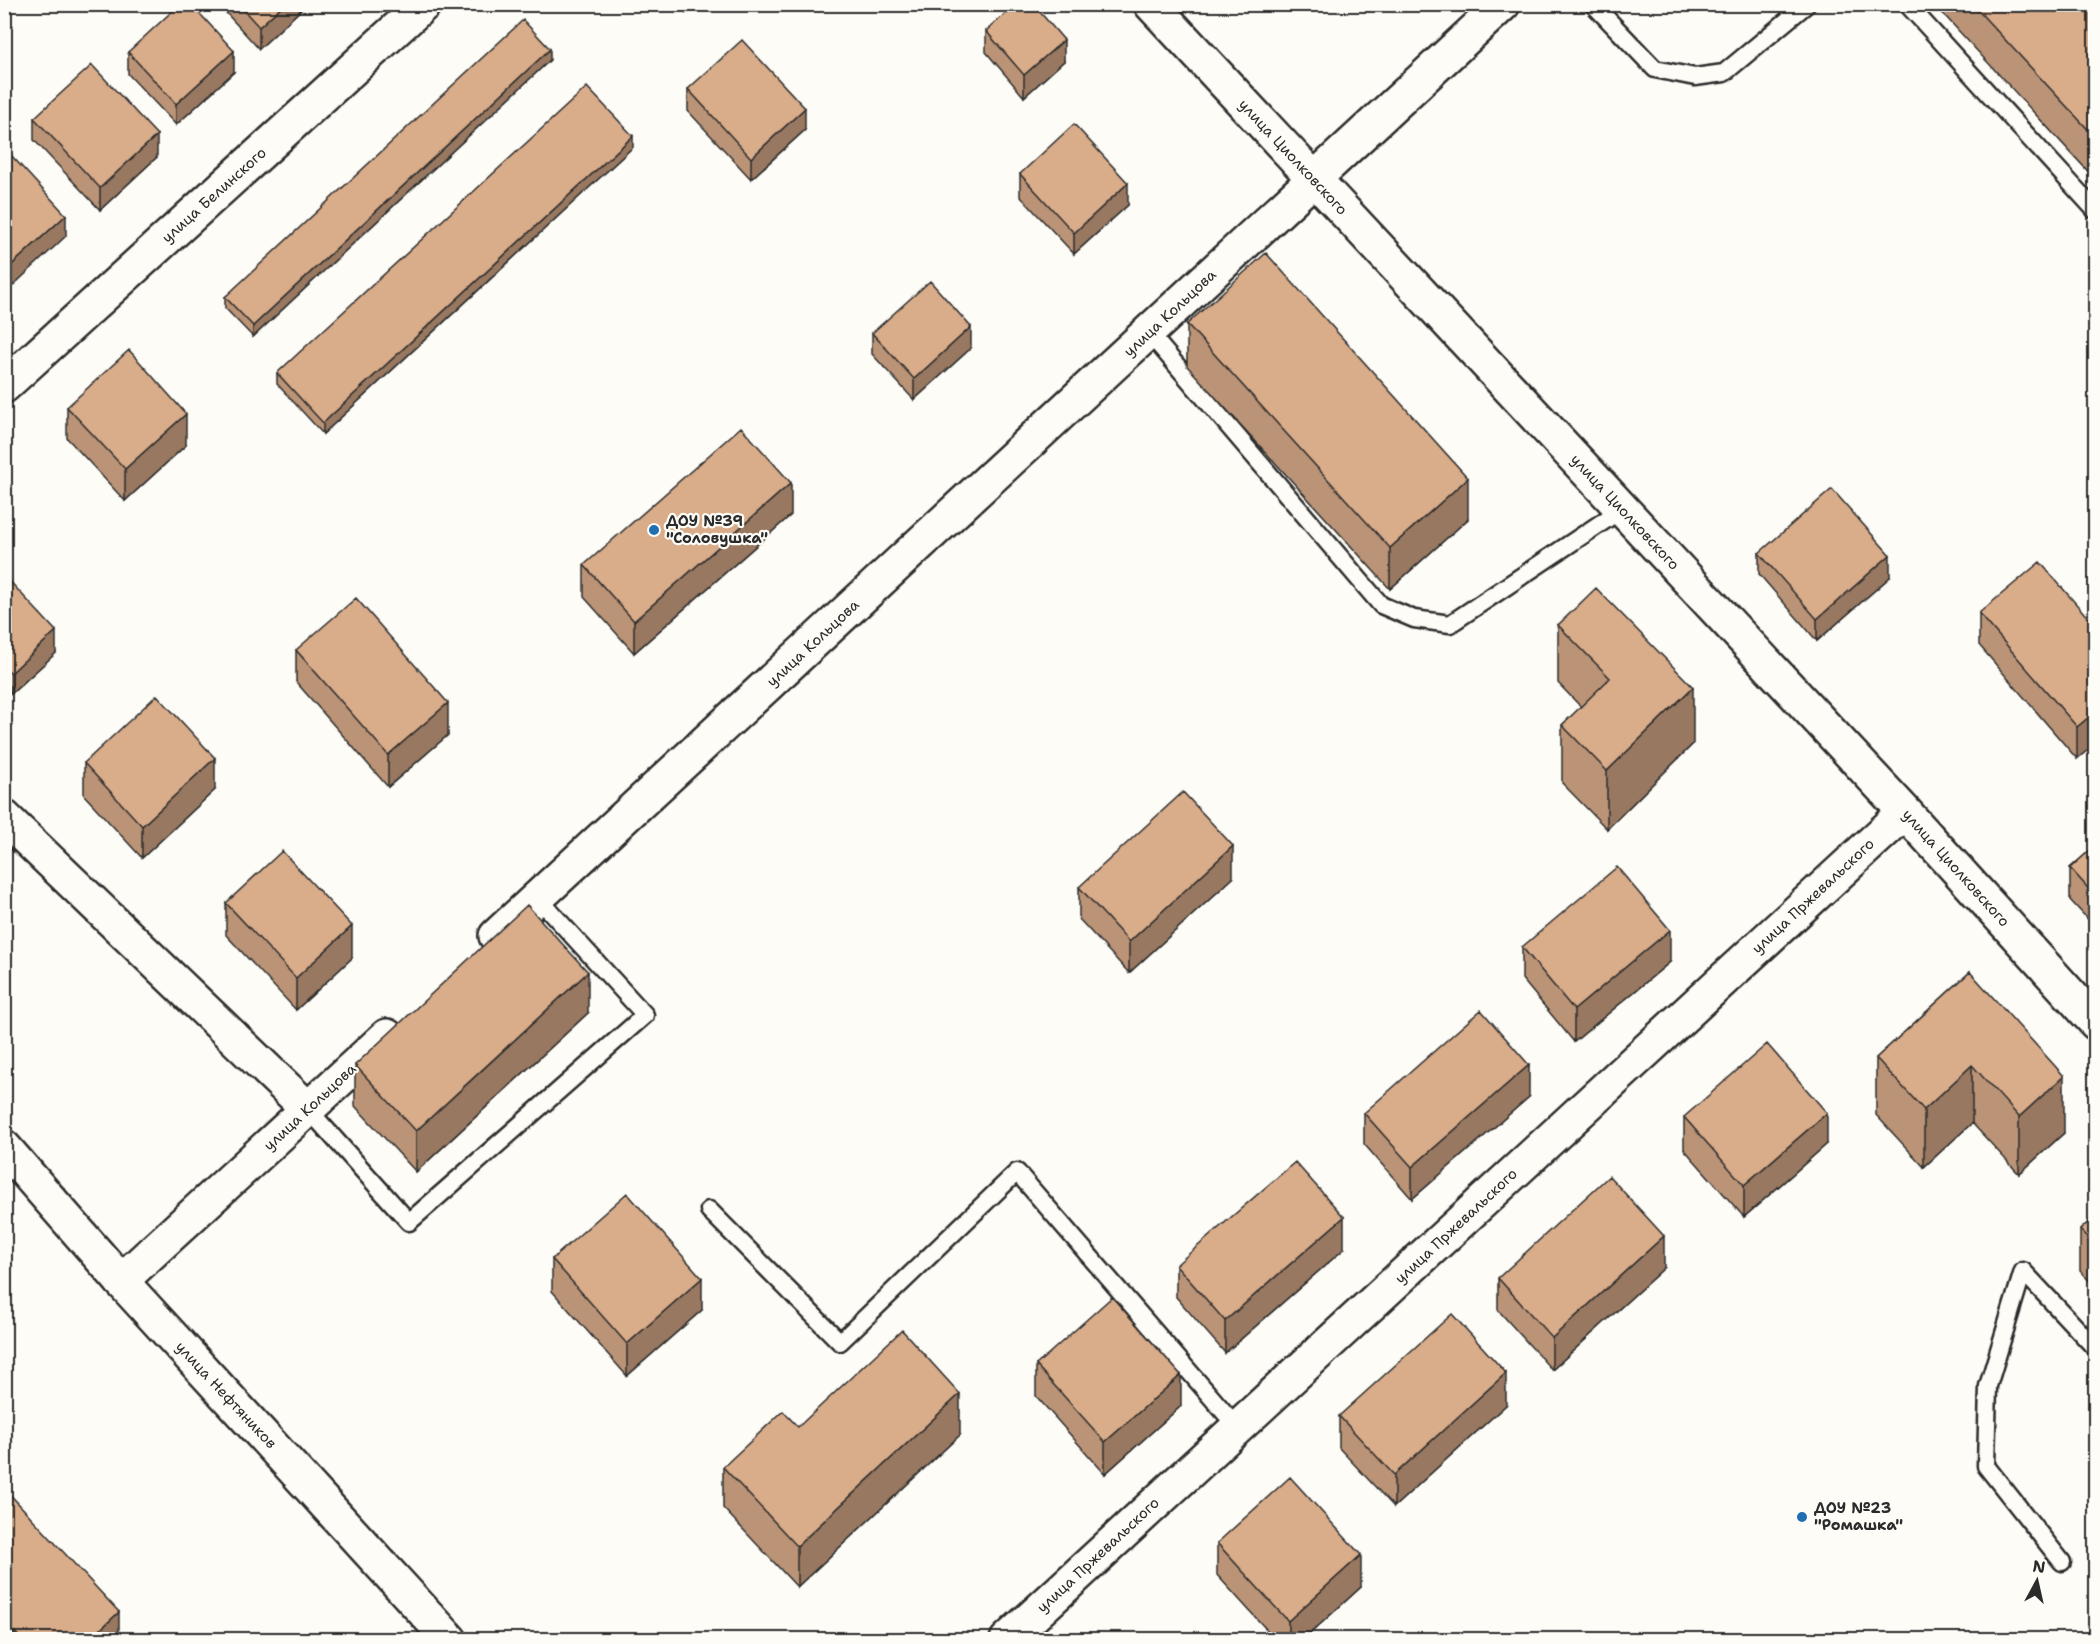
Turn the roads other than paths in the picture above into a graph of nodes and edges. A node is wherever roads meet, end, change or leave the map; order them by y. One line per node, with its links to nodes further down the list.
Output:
1 (424, 4): 10 (street, улица Белинского)
2 (1151, 4): 7 (street, улица Циолковского)
3 (1503, 4): 7 (street, улица Кольцова)
4 (1593, 4): 5 (lane)
5 (1807, 4)
6 (1907, 4): 8 (lane)
7 (1314, 180): 9 (street, улица Кольцова); 11 (street, улица Циолковского)
8 (2096, 211)
9 (1149, 333): 11 (lane); 14 (street, улица Кольцова)
10 (4, 386)
11 (1622, 509): 12 (street, улица Циолковского)
12 (1905, 812): 17 (street, улица Циолковского); 23 (street, улица Пржевальского)
13 (4, 817): 18 (street)
14 (537, 897): 15 (street, улица Кольцова); 18 (lane)
15 (475, 954)
16 (405, 1019): 18 (street, улица Кольцова)
17 (2096, 1023)
18 (308, 1109): 21 (street, улица Кольцова)
19 (4, 1147): 21 (street, улица Нефтяников)
20 (709, 1210): 23 (lane)
21 (121, 1281): 25 (street, улица Нефтяников)
22 (2096, 1349): 24 (lane)
23 (1237, 1427): 26 (street, улица Пржевальского)
24 (2062, 1562)
25 (450, 1640)
26 (1007, 1640)

